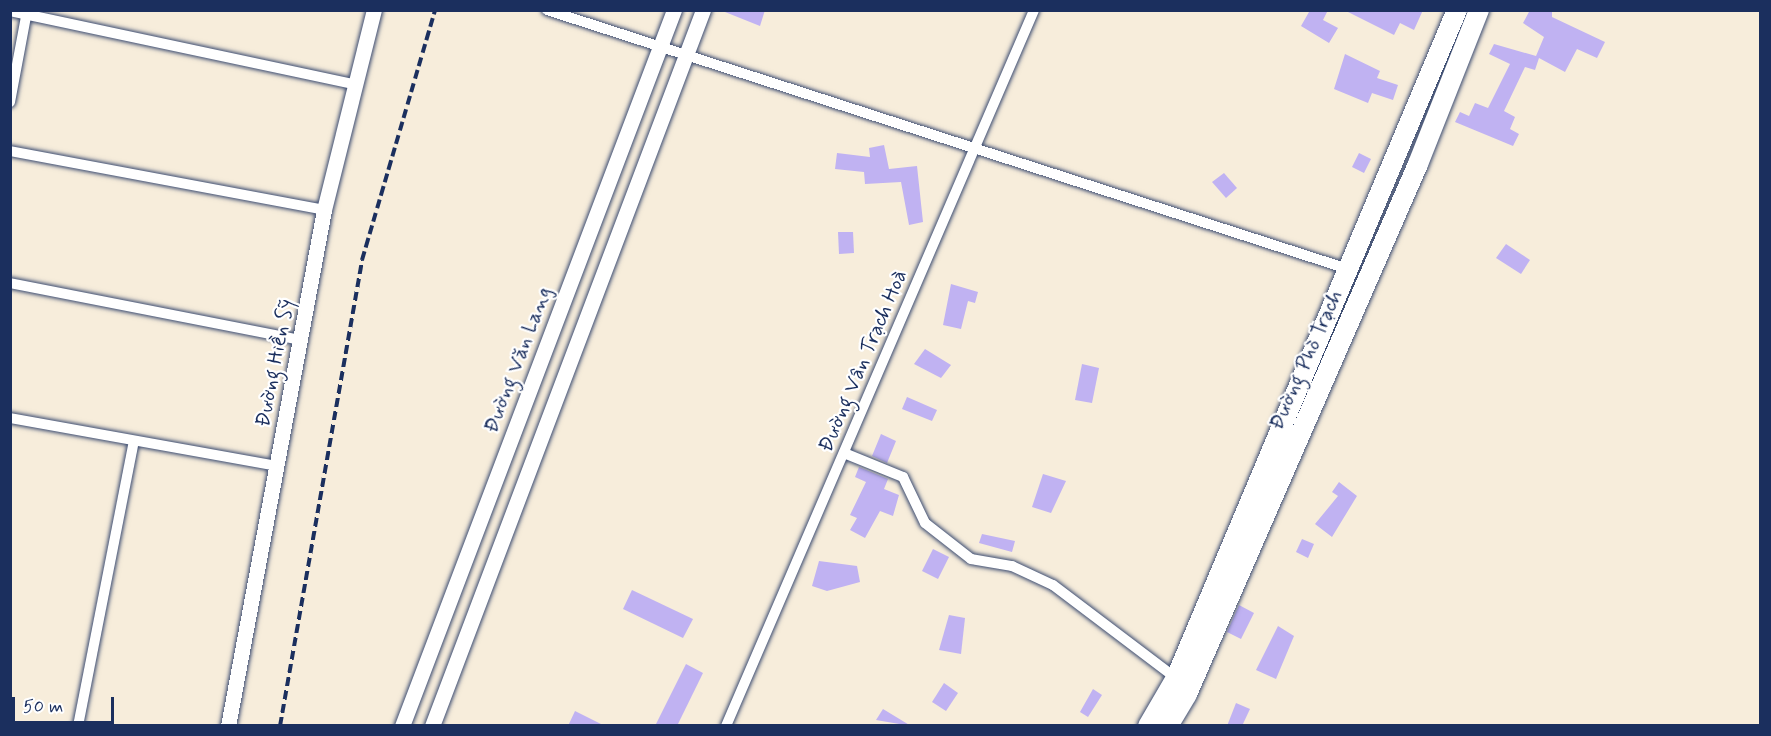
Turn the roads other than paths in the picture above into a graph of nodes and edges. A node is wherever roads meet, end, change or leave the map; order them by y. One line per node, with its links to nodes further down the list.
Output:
1 (374, 10): 12 (street, Đường Hiền Sỹ)
2 (547, 10): 10 (street)
3 (674, 10): 10 (street, Đường Văn Lang)
4 (703, 10): 11 (street)
5 (1034, 10): 15 (street, Đường Vân Trạch Hoà)
6 (1457, 10): 16 (highway, Đường Phò Trạch)
7 (1479, 10): 17 (highway, Đường Phò Trạch)
8 (10, 11): 9 (street)
9 (27, 13): 12 (street); 13 (street)
10 (660, 44): 11 (street); 31 (street, Đường Văn Lang)
11 (685, 55): 15 (street); 28 (street)
12 (352, 84): 18 (street, Đường Hiền Sỹ)
13 (10, 102)
14 (10, 151): 18 (street)
15 (975, 152): 19 (street); 24 (street, Đường Vân Trạch Hoà)
16 (1396, 156): 17 (highway); 19 (highway, Đường Phò Trạch)
17 (1418, 164): 26 (highway, Đường Phò Trạch)
18 (324, 210): 21 (street, Đường Hiền Sỹ)
19 (1348, 269): 26 (highway, Đường Phò Trạch)
20 (10, 283): 21 (street)
21 (301, 340): 25 (street, Đường Hiền Sỹ)
22 (10, 418): 23 (street)
23 (134, 441): 25 (street); 29 (street)
24 (844, 453): 27 (street); 32 (street, Đường Vân Trạch Hoà)
25 (276, 466): 30 (street, Đường Hiền Sỹ)
26 (1251, 521): 27 (highway, Đường Phò Trạch); 34 (highway, Đường Phò Trạch)
27 (1176, 678): 33 (highway, Đường Phò Trạch)
28 (435, 725)
29 (78, 726)
30 (228, 726)
31 (402, 726)
32 (726, 726)
33 (1148, 726)
34 (1168, 726)

